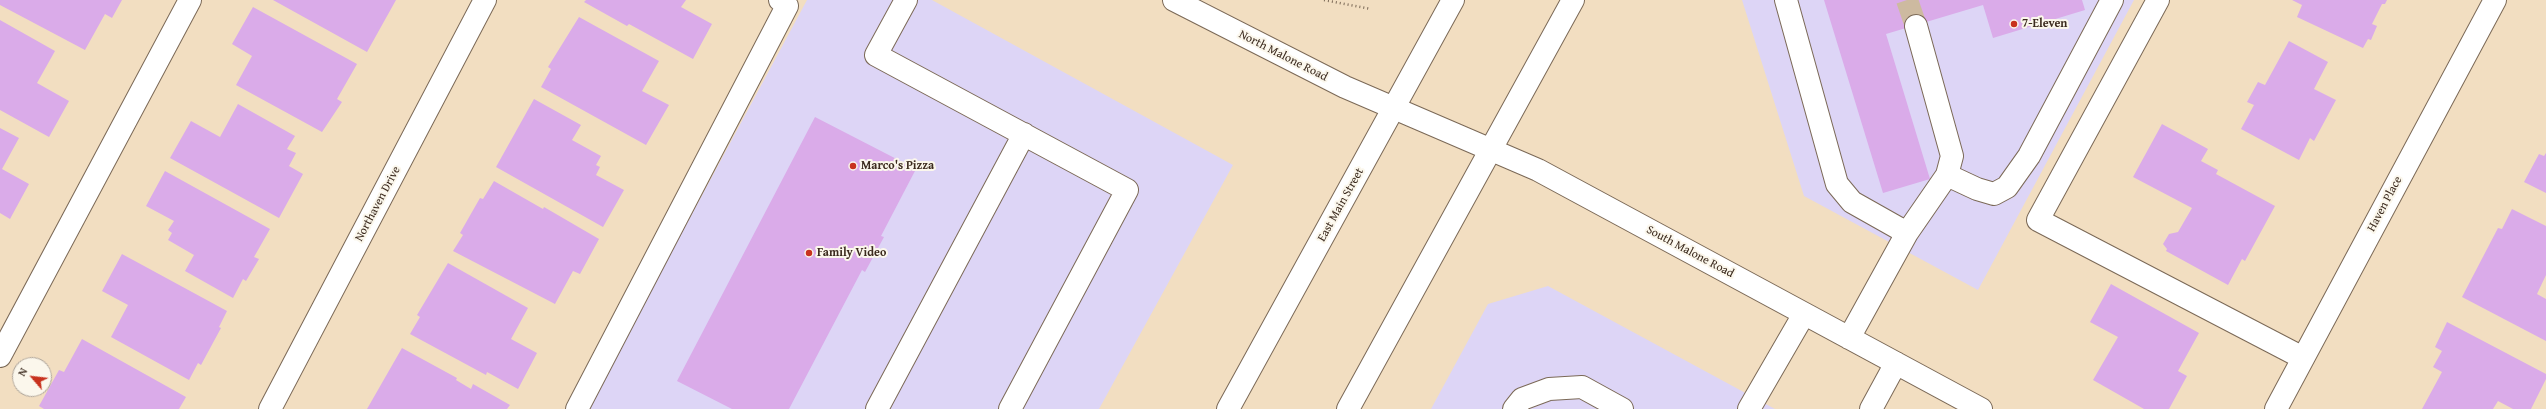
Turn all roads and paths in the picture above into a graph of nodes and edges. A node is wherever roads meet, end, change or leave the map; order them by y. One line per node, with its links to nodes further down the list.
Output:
1 (190, 0): 22 (street)
2 (485, 0): 25 (street, Northaven Drive)
3 (780, 0): 26 (street)
4 (906, 0): 16 (street)
5 (1174, 0): 15 (street, North Malone Road)
6 (1324, 0): 13 (path)
7 (1453, 0): 15 (street, East Main Street)
8 (1574, 0): 17 (street)
9 (1786, 0): 19 (street)
10 (2112, 0): 18 (street)
11 (2158, 0): 23 (street)
12 (2495, 0): 23 (street, Haven Place)
13 (1371, 9)
14 (1916, 26): 18 (street)
15 (1394, 108): 17 (street, South Malone Road); 29 (street, East Main Street)
16 (1024, 134): 27 (street); 28 (street)
17 (1490, 149): 20 (street, South Malone Road); 30 (street)
18 (1947, 175): 19 (street)
19 (1907, 233): 21 (street)
20 (1804, 314): 21 (street, South Malone Road); 33 (street)
21 (1849, 338): 24 (street, South Malone Road)
22 (0, 356)
23 (2304, 358): 36 (street, Haven Place)
24 (1896, 363): 34 (street); 35 (street, South Malone Road)
25 (270, 409)
26 (577, 409)
27 (877, 409)
28 (1010, 409)
29 (1228, 409)
30 (1348, 409)
31 (1514, 409): 32 (street)
32 (1622, 409)
33 (1749, 409)
34 (1871, 409)
35 (1981, 409)
36 (2276, 409)

